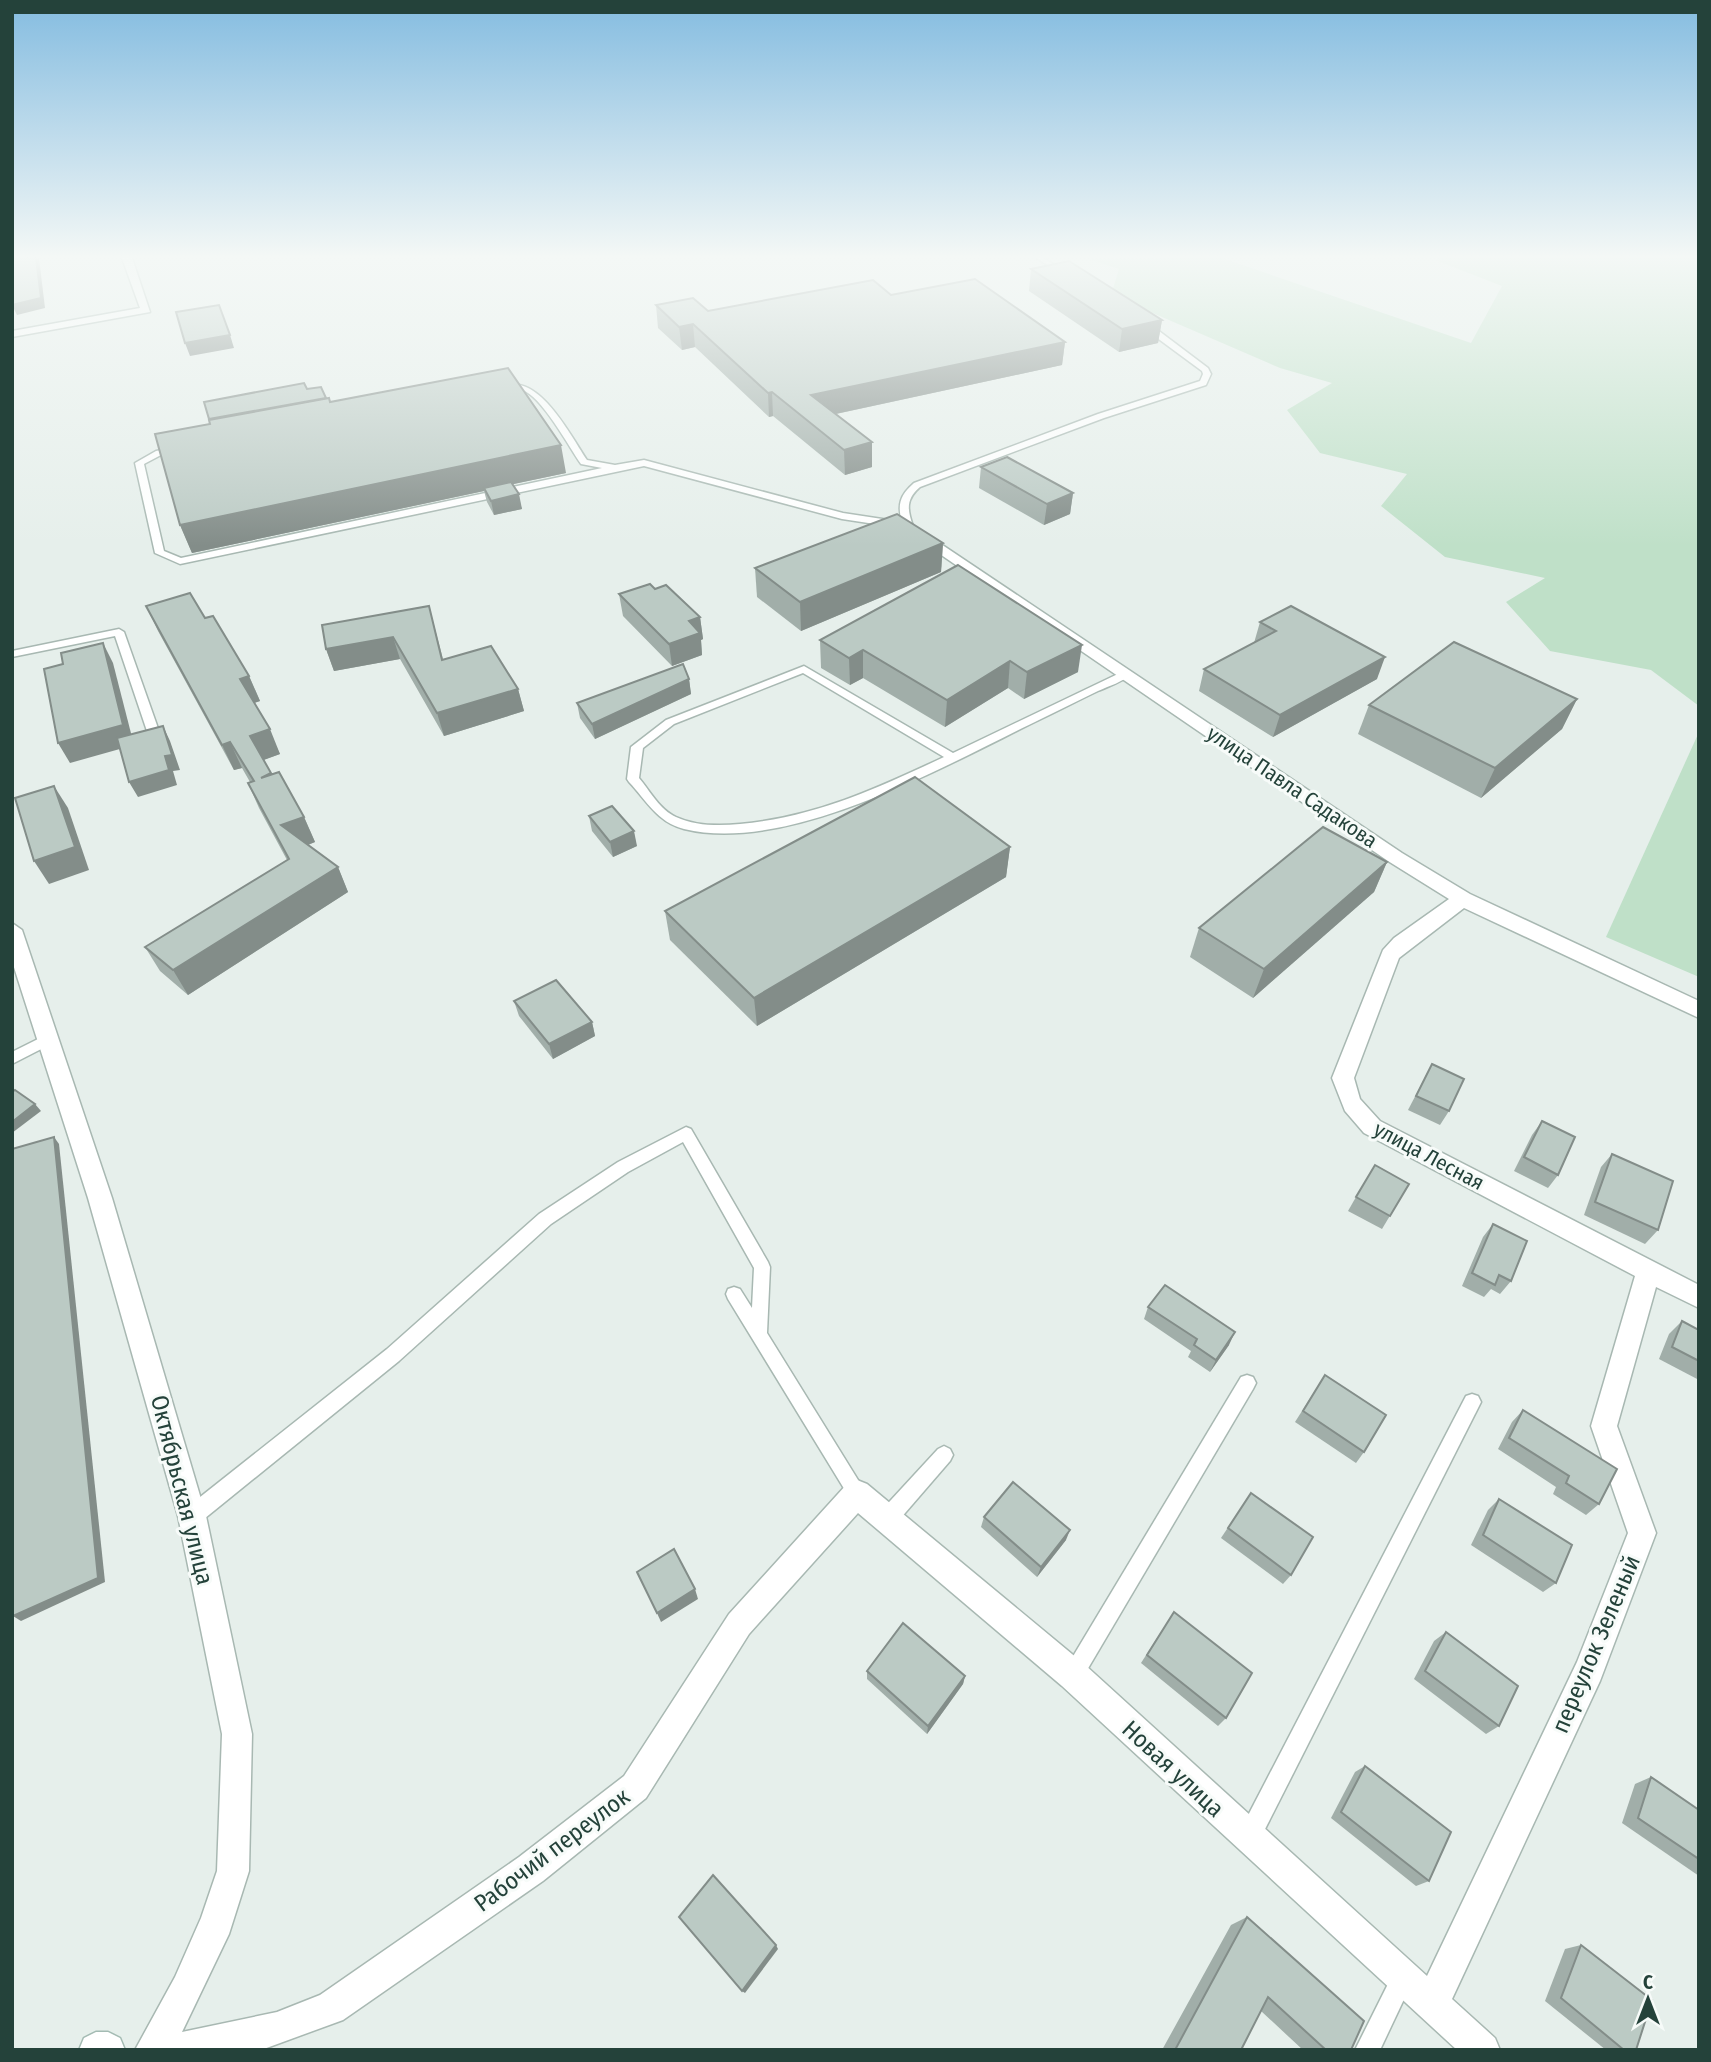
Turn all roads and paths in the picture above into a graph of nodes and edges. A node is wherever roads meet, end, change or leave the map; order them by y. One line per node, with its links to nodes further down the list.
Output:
1 (1184, 354): 5 (lane)
2 (492, 390): 4 (lane)
3 (185, 448): 4 (lane)
4 (615, 468): 5 (lane)
5 (908, 526): 7 (street, улица Павла Садакова)
6 (12, 654): 8 (lane)
7 (1126, 674): 9 (lane); 10 (street, улица Павла Садакова)
8 (154, 734)
9 (950, 756): 9 (lane)
10 (1463, 900): 12 (street, улица Павла Садакова); 15 (street, улица Лесная)
11 (12, 930): 13 (street, Октябрьская улица)
12 (1699, 1010)
13 (46, 1040): 14 (lane); 23 (street, Октябрьская улица)
14 (12, 1059)
15 (1648, 1272): 17 (street, улица Лесная); 28 (street, переулок Зеленый)
16 (734, 1294): 18 (lane)
17 (1699, 1297)
18 (759, 1335): 22 (lane); 23 (lane)
19 (1247, 1383): 25 (lane)
20 (1472, 1402): 26 (lane)
21 (944, 1455): 24 (lane)
22 (857, 1494): 24 (street, Новая улица); 32 (street, Рабочий переулок)
23 (192, 1516): 31 (street, Октябрьская улица)
24 (886, 1520): 25 (street, Новая улица)
25 (1073, 1675): 26 (street, Новая улица)
26 (1248, 1839): 27 (street, Новая улица)
27 (1404, 1977): 28 (street, Новая улица); 33 (lane)
28 (1433, 2003): 34 (street, Новая улица)
29 (96, 2050): 30 (street)
30 (108, 2050)
31 (152, 2050)
32 (178, 2050)
33 (1367, 2050)
34 (1483, 2050)

